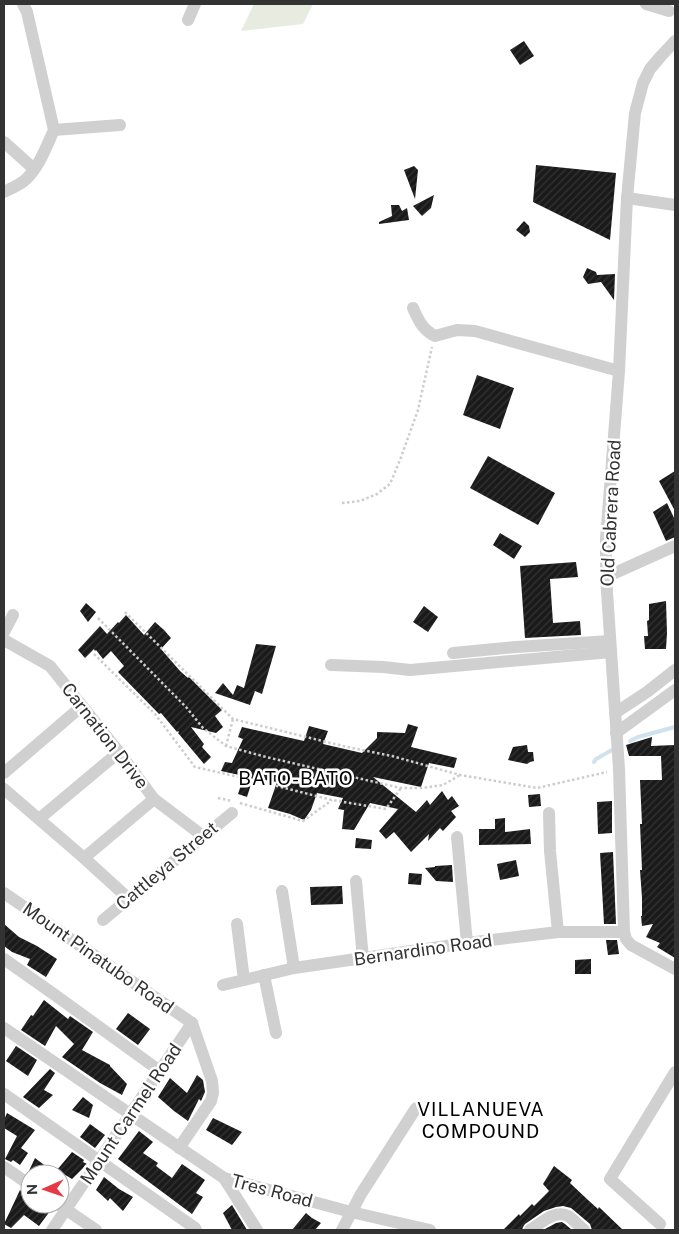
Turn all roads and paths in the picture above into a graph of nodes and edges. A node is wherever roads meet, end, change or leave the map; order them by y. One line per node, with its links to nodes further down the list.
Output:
1 (23, 4): 8 (street)
2 (195, 4): 5 (street)
3 (646, 4): 4 (street)
4 (669, 11)
5 (188, 20)
6 (675, 41): 12 (street, Old Cabrera Road)
7 (120, 125): 8 (street)
8 (54, 130): 10 (street)
9 (4, 142): 10 (street)
10 (34, 169): 11 (street)
11 (4, 192)
12 (627, 198): 13 (street); 16 (street, Old Cabrera Road)
13 (675, 205)
14 (413, 308): 15 (street)
15 (435, 336): 16 (street); 17 (path)
16 (619, 372): 19 (street, Old Cabrera Road)
17 (342, 503)
18 (675, 546): 19 (street)
19 (606, 577): 25 (street, Old Cabrera Road)
20 (126, 612): 33 (path)
21 (13, 615): 23 (street)
22 (98, 618): 35 (path)
23 (4, 632)
24 (4, 640): 31 (street, Carnation Drive)
25 (610, 647): 26 (street); 28 (street); 32 (street, Old Cabrera Road)
26 (454, 653)
27 (94, 654): 44 (path)
28 (331, 665)
29 (675, 670): 32 (street)
30 (675, 690): 34 (street)
31 (82, 706): 36 (street, Carnation Drive); 38 (street)
32 (615, 713): 34 (street, Old Cabrera Road)
33 (233, 719): 35 (path); 39 (path)
34 (616, 733): 37 (street, Old Cabrera Road)
35 (226, 746): 40 (path)
36 (119, 752): 43 (street, Carnation Drive); 47 (street)
37 (618, 769): 39 (path); 58 (street, Old Cabrera Road)
38 (4, 774)
39 (460, 775): 40 (path)
40 (401, 788): 44 (path)
41 (4, 789): 47 (street)
42 (218, 798): 44 (path)
43 (154, 799): 48 (street, Carnation Drive); 50 (street)
44 (332, 800)
45 (232, 813): 48 (street, Cattleya Street)
46 (549, 813): 57 (street)
47 (39, 819): 50 (street)
48 (203, 836): 54 (street, Cattleya Street)
49 (457, 838): 59 (street)
50 (84, 858): 54 (street)
51 (356, 881): 61 (street)
52 (282, 891): 62 (street)
53 (4, 893): 67 (street, Mount Pinatubo Road)
54 (129, 899): 55 (street, Cattleya Street)
55 (103, 920)
56 (237, 924): 65 (street)
57 (558, 932): 58 (street, Bernardino Road); 59 (street, Bernardino Road)
58 (624, 932): 63 (street)
59 (467, 943): 61 (street, Bernardino Road)
60 (4, 959): 70 (street)
61 (363, 959): 62 (street, Bernardino Road)
62 (294, 968): 64 (street, Bernardino Road)
63 (675, 969)
64 (264, 975): 65 (street, Bernardino Road); 69 (street)
65 (244, 980): 66 (street, Bernardino Road)
66 (223, 985)
67 (192, 1023): 70 (street, Mount Carmel Road); 75 (street)
68 (4, 1028): 74 (street, Tres Road)
69 (276, 1033)
70 (160, 1071): 74 (street, Mount Carmel Road)
71 (675, 1072): 84 (street)
72 (4, 1094): 76 (street)
73 (416, 1108): 82 (street)
74 (130, 1115): 75 (street, Tres Road); 76 (street, Mount Carmel Road)
75 (180, 1148): 79 (street, Tres Road)
76 (98, 1162): 80 (street, Mount Carmel Road); 88 (street)
77 (4, 1167): 78 (street)
78 (20, 1178)
79 (224, 1178): 82 (street, Tres Road); 89 (street)
80 (70, 1197)
81 (70, 1212): 87 (street)
82 (351, 1212): 85 (street, Tres Road); 90 (street)
83 (59, 1214): 86 (street, Mount Carmel Road)
84 (660, 1224)
85 (405, 1228): 91 (street, Tres Road)
86 (52, 1230)
87 (96, 1230)
88 (196, 1230)
89 (257, 1230)
90 (342, 1230)
91 (430, 1230)
92 (530, 1230): 93 (street)
93 (584, 1230)

